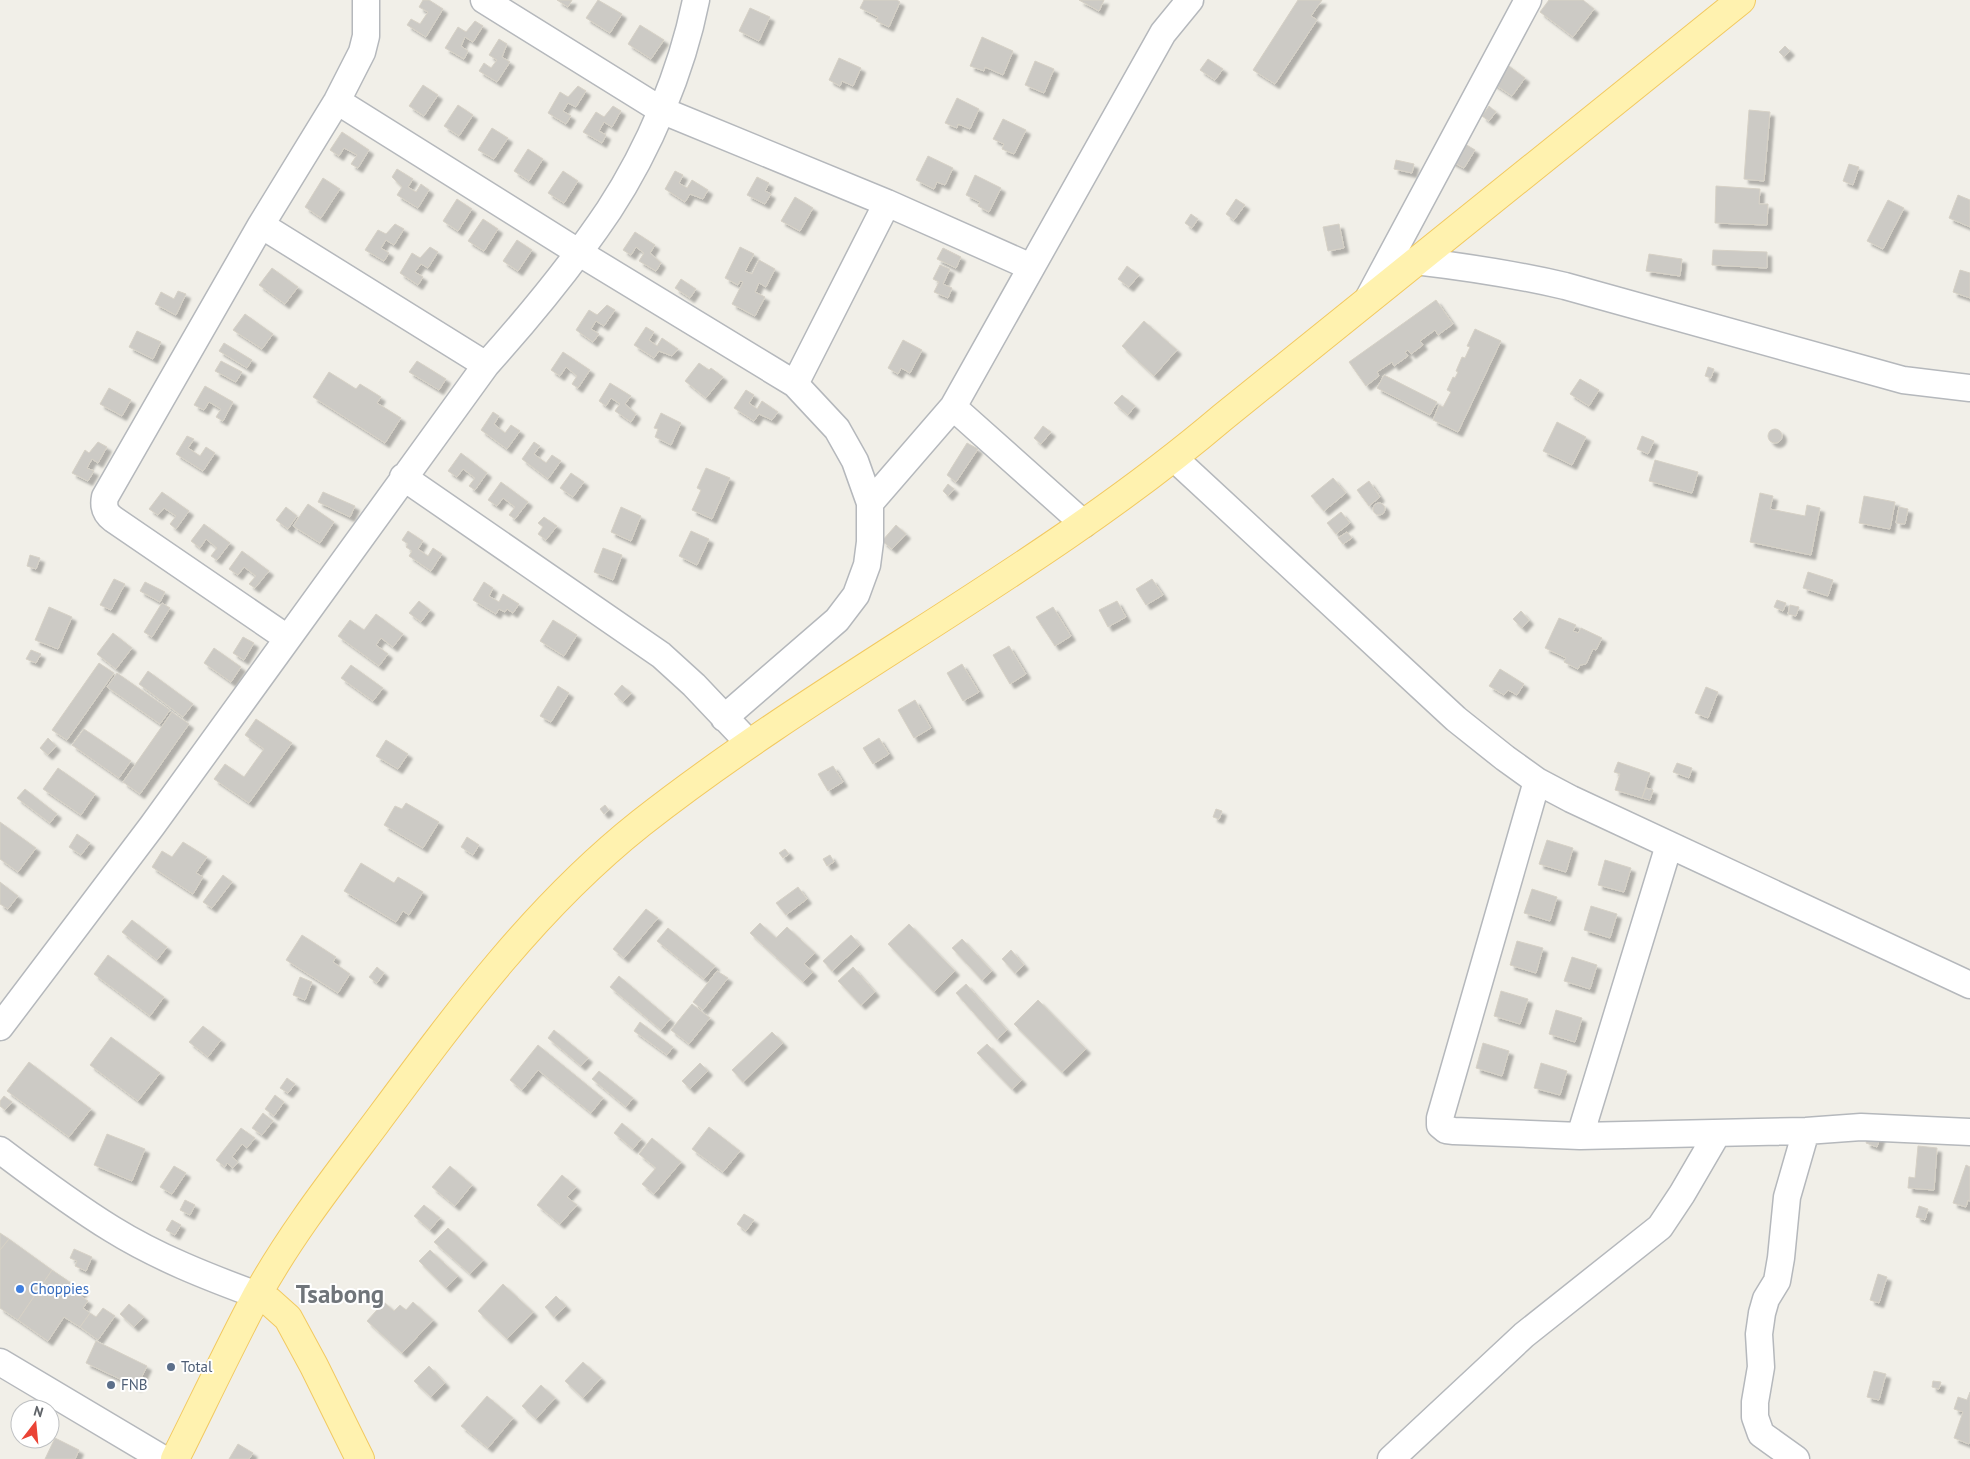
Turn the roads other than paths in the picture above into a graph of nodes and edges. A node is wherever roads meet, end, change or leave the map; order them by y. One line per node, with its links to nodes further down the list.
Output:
1 (484, 0): 10 (street)
2 (696, 0): 10 (street)
3 (1167, 0): 8 (street)
4 (1190, 0): 8 (street)
5 (1528, 0): 16 (street)
6 (1741, 0): 14 (main road)
7 (369, 1): 9 (street)
8 (1163, 33): 15 (street)
9 (337, 101): 12 (street); 13 (street)
10 (661, 110): 11 (street); 13 (street)
11 (887, 203): 15 (street); 19 (street)
12 (261, 225): 17 (street); 27 (street)
13 (578, 252): 17 (street); 19 (street)
14 (1415, 262): 16 (main road); 18 (street)
15 (1031, 267): 22 (street)
16 (1368, 299): 23 (main road)
17 (486, 365): 24 (street)
18 (1903, 380): 20 (street); 21 (street)
19 (795, 384): 25 (street)
20 (1970, 388)
21 (1970, 403)
22 (953, 407): 25 (street); 26 (street)
23 (1174, 458): 26 (main road); 30 (street)
24 (404, 477): 27 (street); 28 (street)
25 (870, 503): 28 (street)
26 (1084, 524): 29 (main road)
27 (287, 638): 33 (street)
28 (724, 718): 29 (street)
29 (749, 742): 39 (main road)
30 (1537, 781): 31 (street); 37 (street)
31 (1669, 845): 32 (street); 37 (street)
32 (1970, 985)
33 (0, 1027)
34 (1806, 1131): 35 (street); 36 (street); 45 (street)
35 (1970, 1132)
36 (1717, 1134): 37 (street); 44 (street)
37 (1580, 1136)
38 (0, 1150): 39 (street)
39 (257, 1295): 42 (main road); 43 (main road)
40 (0, 1362): 41 (street)
41 (163, 1459)
42 (175, 1459)
43 (360, 1459)
44 (1391, 1459)
45 (1796, 1459)

